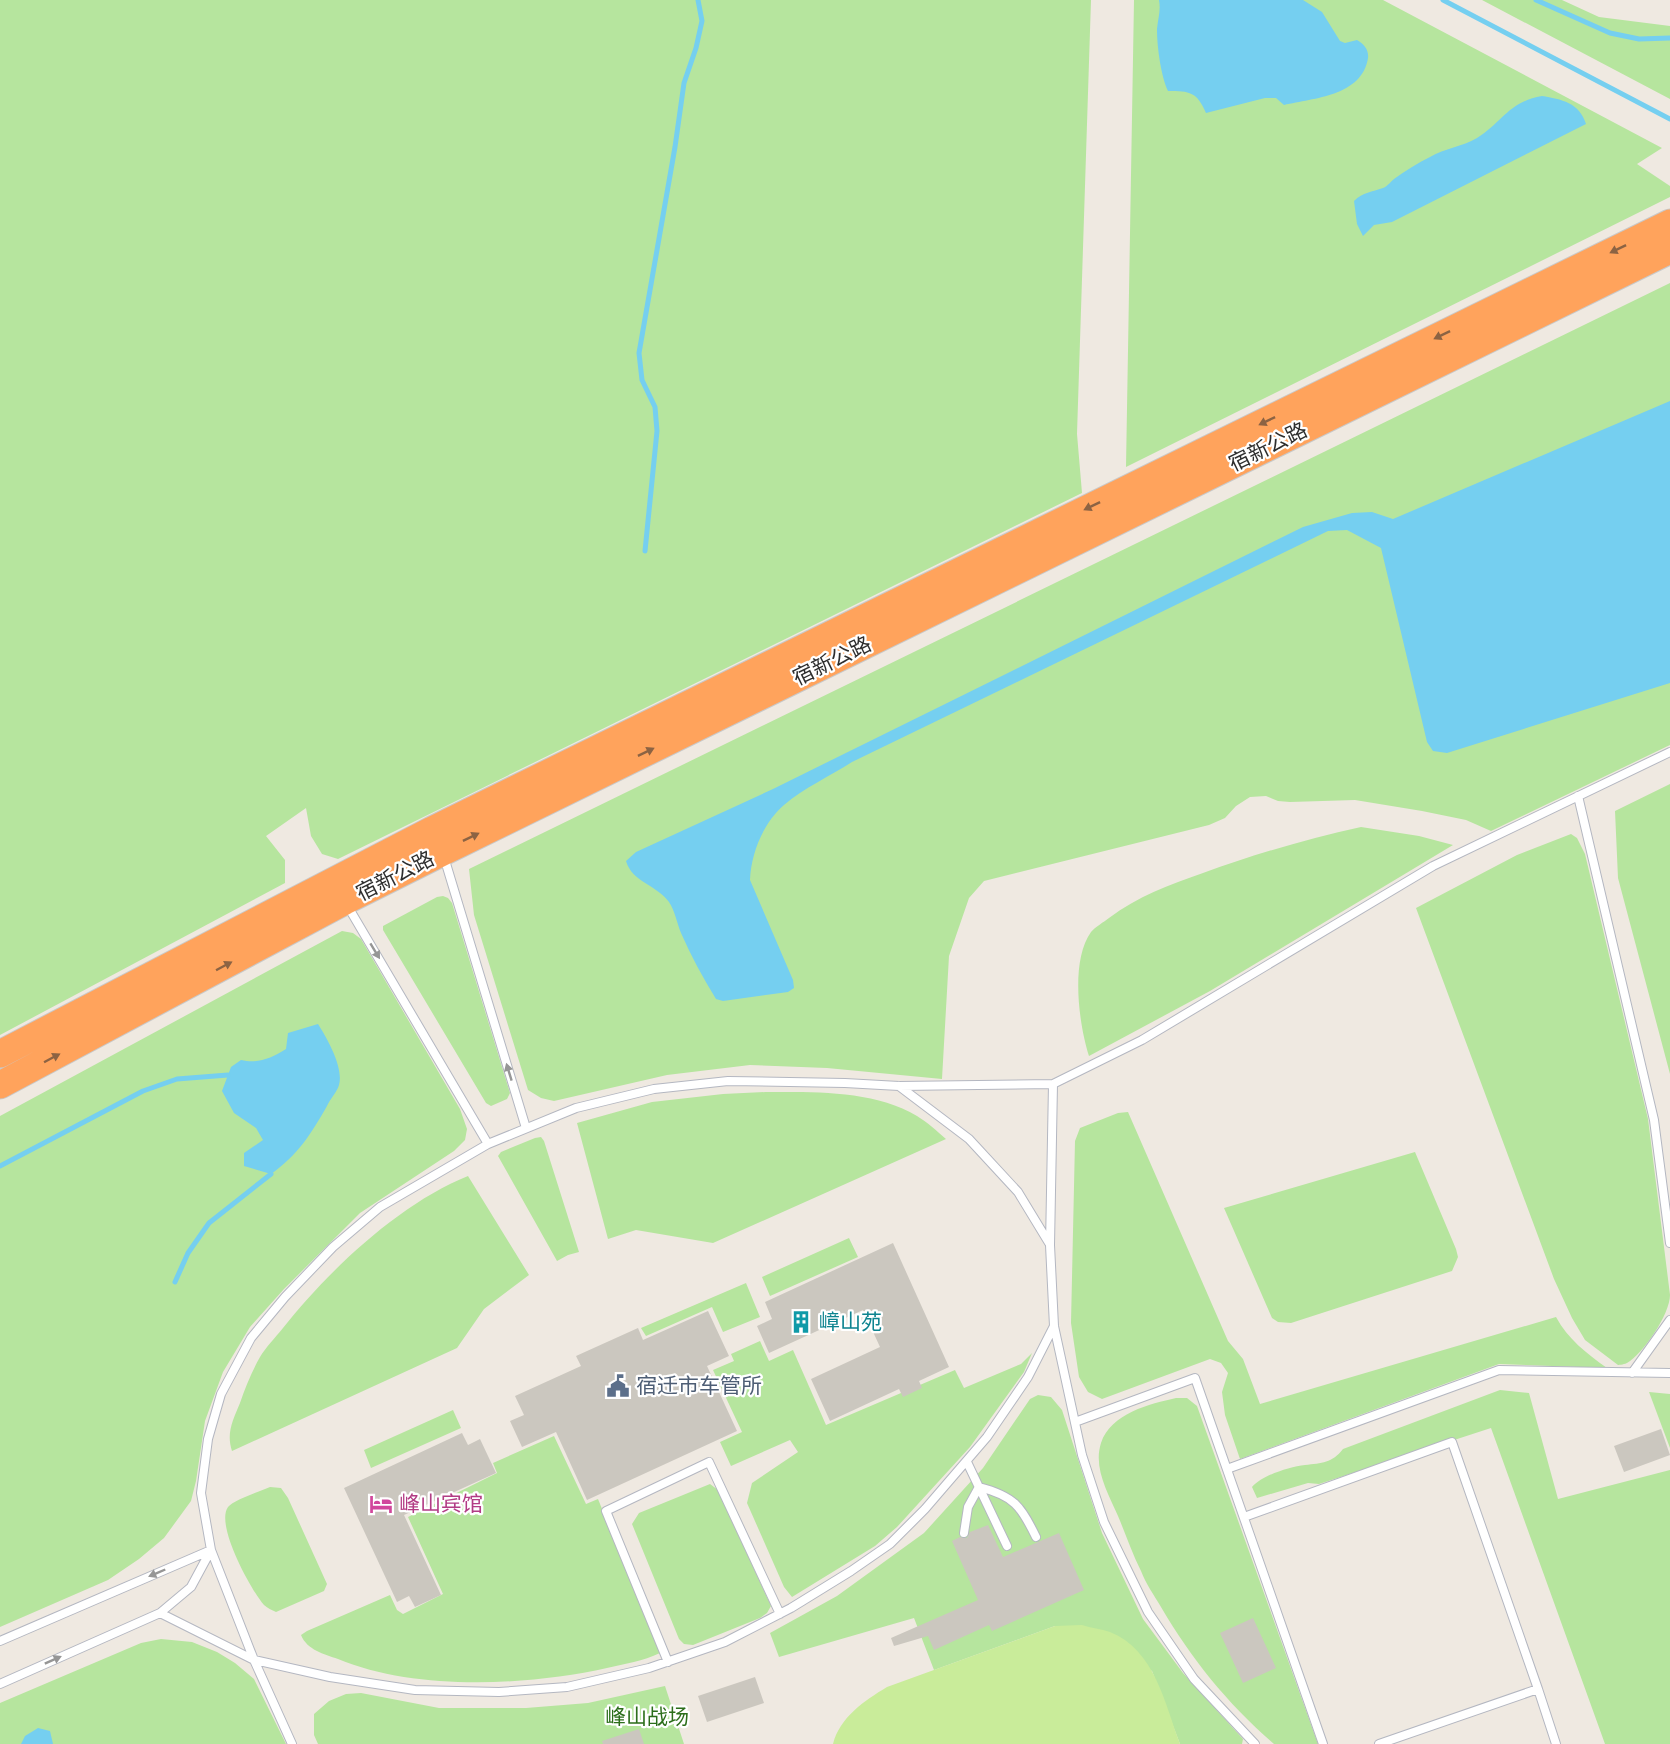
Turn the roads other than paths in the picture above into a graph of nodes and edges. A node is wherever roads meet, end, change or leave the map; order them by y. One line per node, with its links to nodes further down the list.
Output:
1 (1670, 223): 7 (highway, 宿新公路, one-way to 7)
2 (1670, 250): 5 (highway, 宿新公路, one-way to 2)
3 (1670, 752): 4 (lane)
4 (1578, 796): 8 (lane); 13 (lane)
5 (442, 852): 6 (highway, 宿新公路); 11 (lane, one-way to 5)
6 (345, 901): 9 (highway, 宿新公路, one-way to 6); 12 (lane, one-way to 12)
7 (0, 1054)
8 (1053, 1084): 10 (lane); 14 (lane)
9 (0, 1085)
10 (899, 1086): 11 (lane); 14 (lane)
11 (526, 1128): 12 (lane)
12 (488, 1144): 27 (lane)
13 (1670, 1243)
14 (1050, 1245): 16 (lane)
15 (1670, 1320): 17 (lane)
16 (1054, 1326): 19 (lane); 20 (lane)
17 (1632, 1372): 18 (lane); 21 (lane)
18 (1670, 1373)
19 (1075, 1422): 21 (lane); 36 (lane)
20 (967, 1461): 22 (lane); 29 (lane)
21 (1227, 1469): 23 (lane)
22 (979, 1487): 24 (lane); 25 (lane); 26 (lane)
23 (1244, 1517): 34 (lane); 37 (lane)
24 (964, 1533)
25 (1036, 1537)
26 (1007, 1546)
27 (211, 1550): 28 (lane); 30 (lane, one-way to 30); 31 (lane)
28 (160, 1613): 31 (lane); 33 (lane, one-way to 28)
29 (780, 1614): 32 (lane); 32 (lane)
30 (0, 1641)
31 (254, 1659): 32 (lane); 35 (lane)
32 (668, 1662)
33 (0, 1684)
34 (1538, 1689): 38 (lane); 39 (lane)
35 (292, 1744)
36 (1255, 1744)
37 (1323, 1744)
38 (1378, 1744)
39 (1556, 1744)

